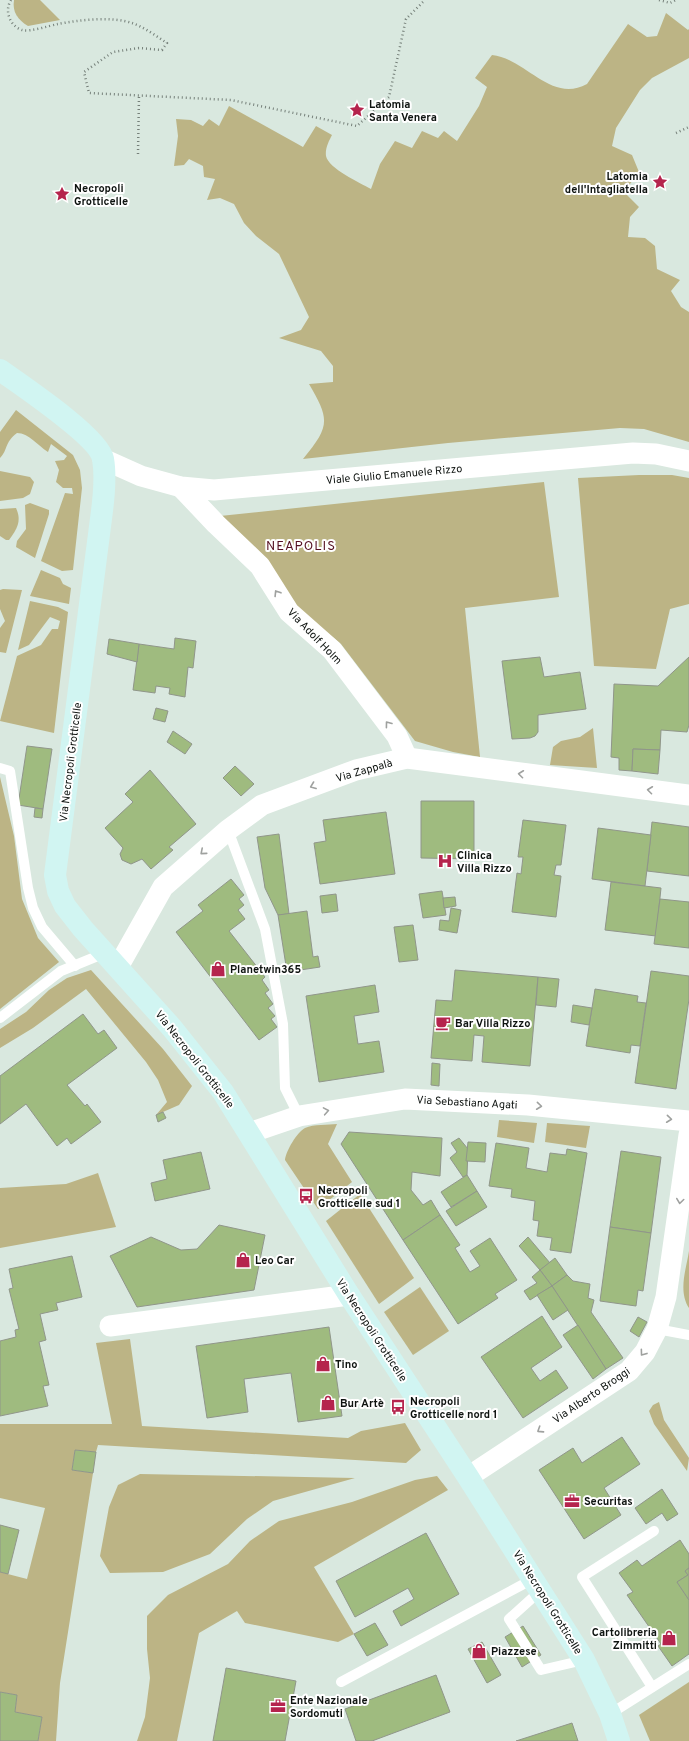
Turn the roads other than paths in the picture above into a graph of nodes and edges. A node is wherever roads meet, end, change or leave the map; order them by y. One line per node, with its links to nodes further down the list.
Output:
1 (0, 364): 3 (main road)
2 (0, 370): 3 (main road)
3 (28, 389): 4 (main road, Via Necropoli Grotticelle)
4 (103, 459): 6 (street, Viale Giulio Emanuele Rizzo); 11 (main road, Via Necropoli Grotticelle)
5 (689, 460): 6 (street, Viale Giulio Emanuele Rizzo)
6 (181, 487): 7 (street, Via Adolf Holm, one-way to 6)
7 (407, 758): 9 (street, Via Zappalà, one-way to 7); 10 (street, Via Zappalà, one-way to 10)
8 (0, 768): 12 (lane)
9 (689, 795)
10 (228, 830): 11 (street, Via Zappalà, one-way to 11); 14 (lane)
11 (111, 960): 12 (lane); 16 (main road, Via Necropoli Grotticelle)
12 (75, 966): 13 (lane)
13 (0, 1018)
14 (299, 1116): 15 (street, Via Sebastiano Agati, one-way to 15); 16 (street, Via Sebastiano Agati)
15 (689, 1121)
16 (249, 1133): 18 (main road, Via Necropoli Grotticelle)
17 (689, 1135): 20 (street, Via Alberto Broggi, one-way to 20)
18 (348, 1294): 19 (street); 22 (main road, Via Necropoli Grotticelle)
19 (110, 1326)
20 (657, 1329): 21 (lane); 22 (street, Via Alberto Broggi, one-way to 22)
21 (689, 1335)
22 (468, 1477): 24 (main road, Via Necropoli Grotticelle)
23 (654, 1531): 28 (lane)
24 (537, 1585): 25 (main road, Via Necropoli Grotticelle); 25 (lane); 27 (lane)
25 (584, 1660): 29 (main road, Via Necropoli Grotticelle)
26 (689, 1664): 28 (lane)
27 (341, 1682)
28 (652, 1687): 29 (lane)
29 (610, 1714): 30 (main road, Via Necropoli Grotticelle)
30 (619, 1741)

